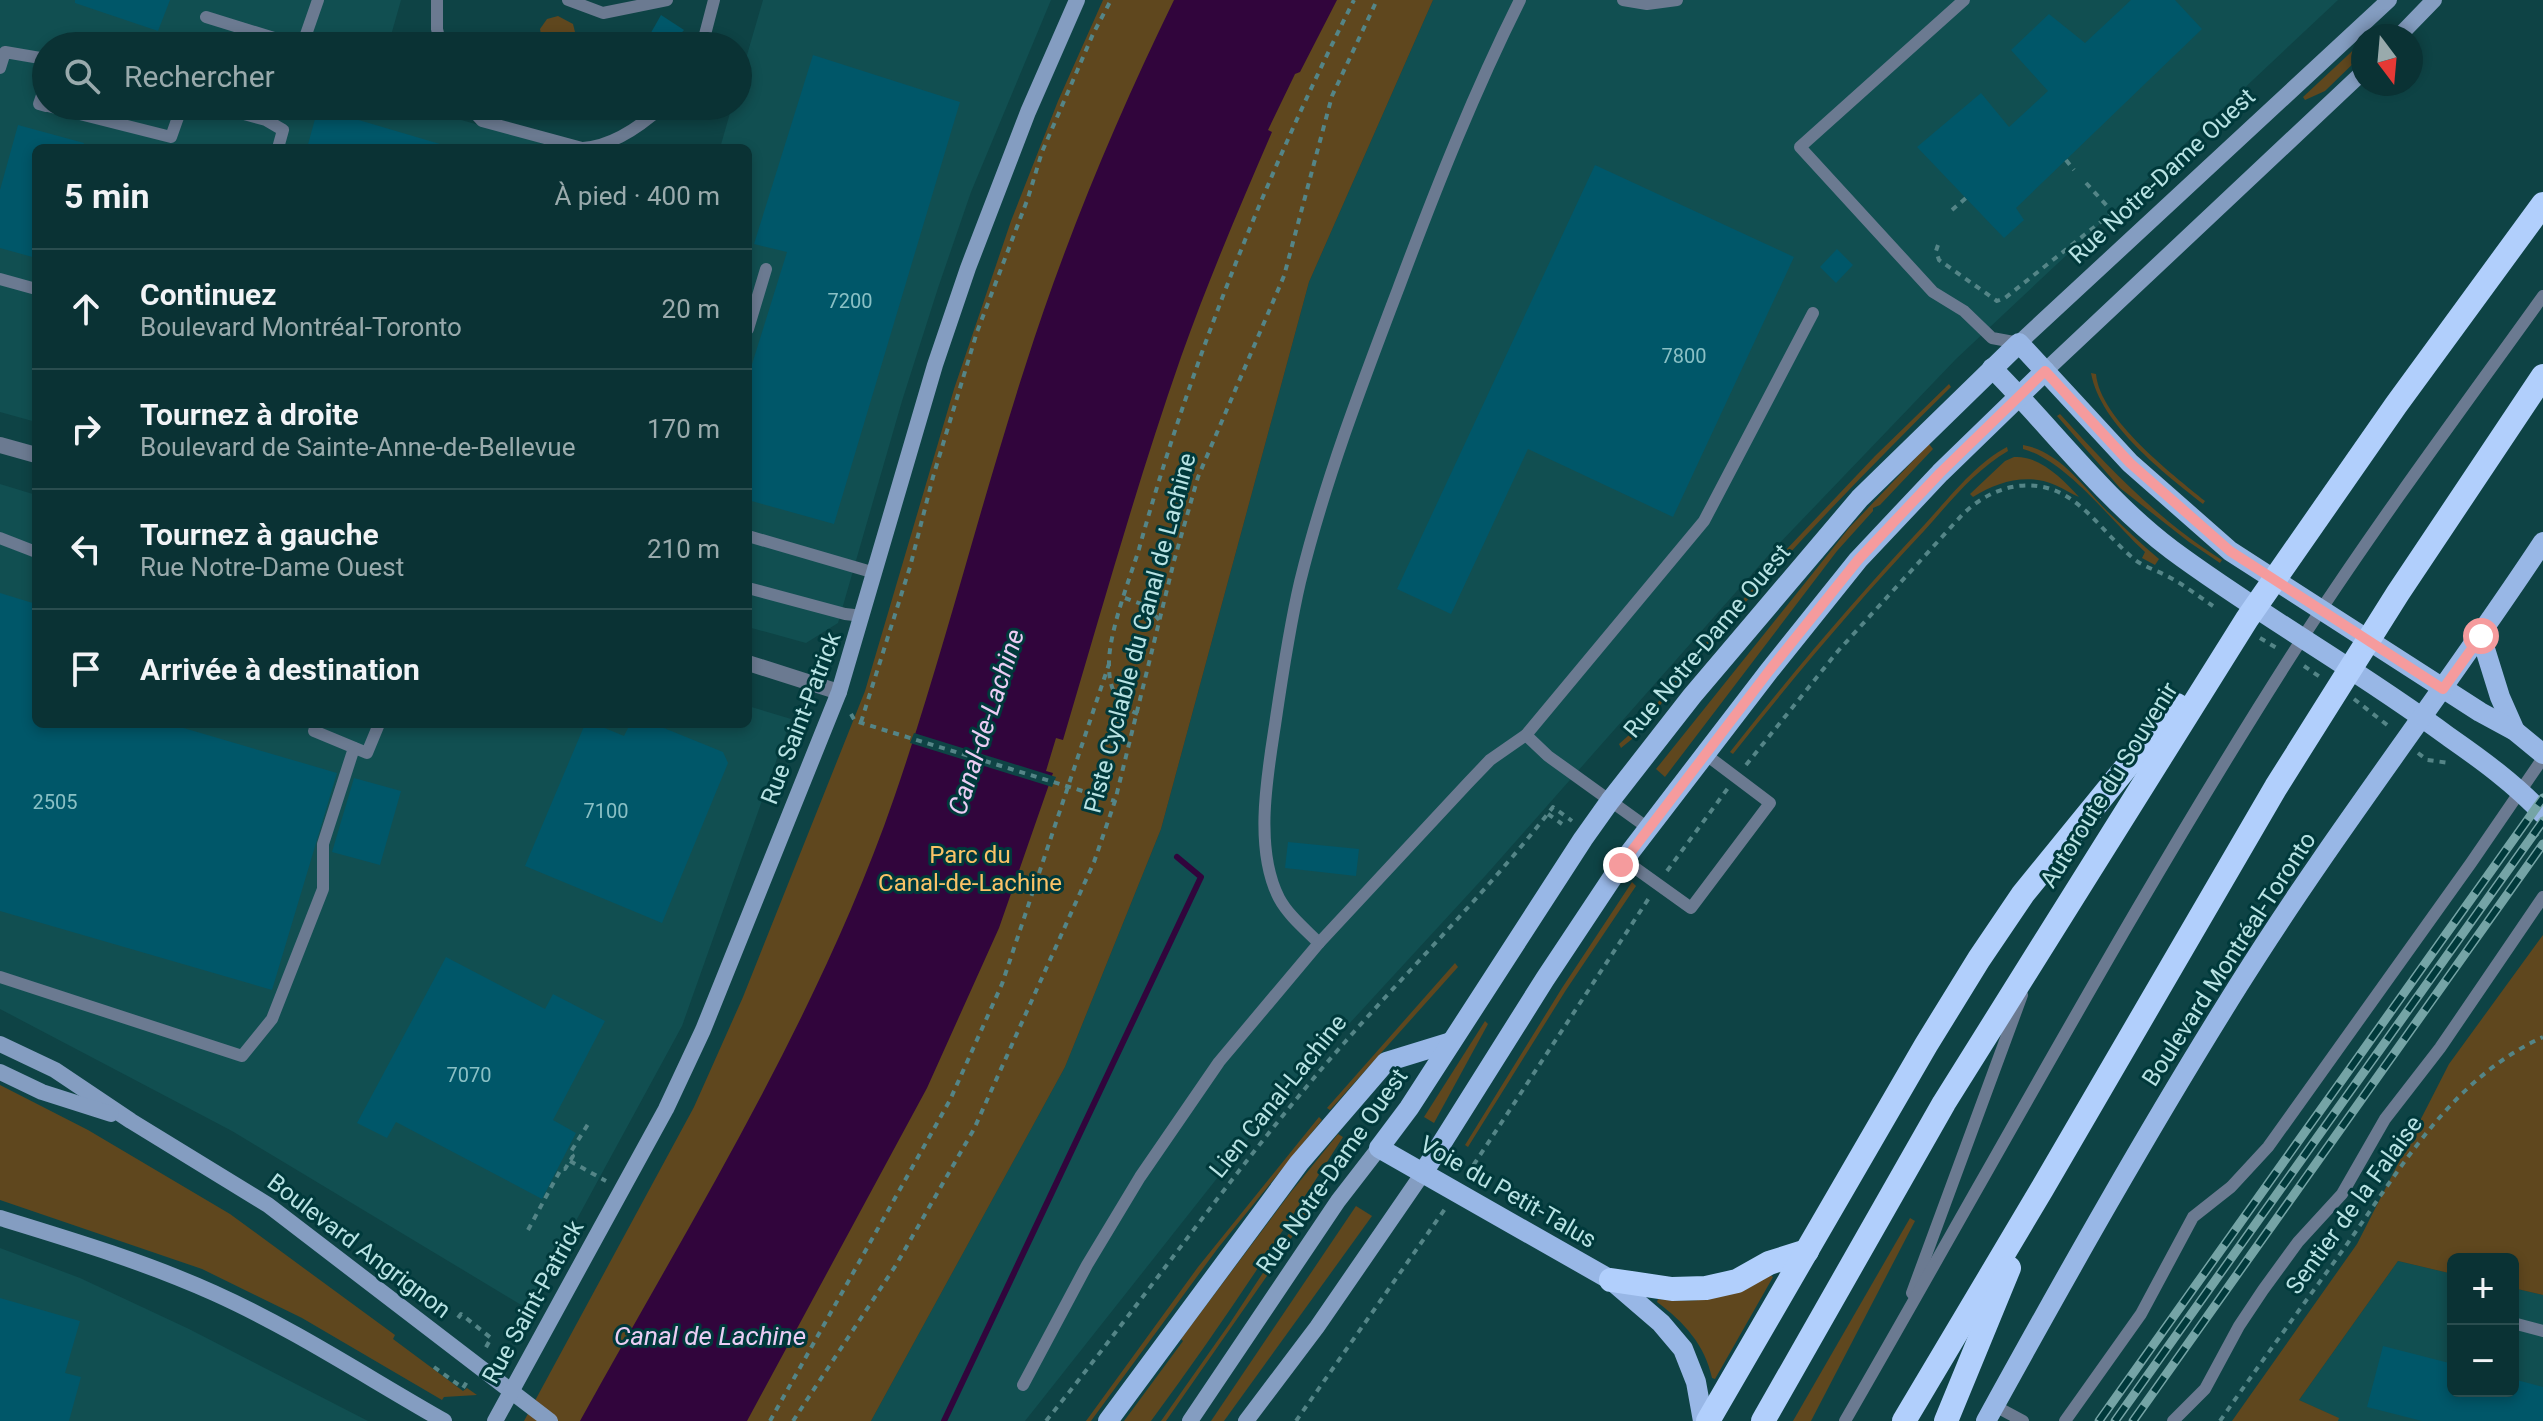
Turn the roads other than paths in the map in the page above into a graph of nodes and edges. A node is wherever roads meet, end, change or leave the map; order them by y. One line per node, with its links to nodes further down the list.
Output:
1 (318, 0): 16 (lane)
2 (437, 0): 17 (lane)
3 (568, 0): 4 (lane)
4 (667, 0)
5 (714, 0): 18 (lane)
6 (1077, 0): 49 (main road, Rue Saint-Patrick)
7 (1520, 0): 70 (lane)
8 (1623, 0): 9 (lane)
9 (1677, 0)
10 (1964, 0): 37 (lane)
11 (2389, 0): 38 (main road, Rue Notre-Dame Ouest)
12 (2434, 0): 14 (main road)
13 (206, 17): 15 (lane)
14 (2411, 24)
15 (255, 32)
16 (306, 32)
17 (438, 32)
18 (706, 32)
19 (32, 57): 20 (lane)
20 (0, 68)
21 (2351, 83): 40 (main road)
22 (103, 120): 23 (lane)
23 (177, 120)
24 (266, 120): 27 (lane)
25 (481, 120): 28 (lane)
26 (644, 120): 29 (lane)
27 (279, 144)
28 (567, 144)
29 (606, 144)
30 (2543, 204): 52 (highway, Autoroute du Souvenir)
31 (766, 269): 36 (lane)
32 (0, 279): 33 (lane)
33 (32, 288)
34 (2543, 296): 84 (lane)
35 (1813, 313): 61 (lane)
36 (752, 316)
37 (1992, 338): 38 (lane); 39 (lane)
38 (2019, 343): 39 (main road, Rue Notre-Dame Ouest); 40 (main road)
39 (1992, 368): 42 (main road); 65 (main road, Rue Notre-Dame Ouest)
40 (2045, 371): 42 (main road); 55 (main road)
41 (2543, 376): 79 (highway)
42 (2019, 395): 57 (main road); 63 (main road)
43 (0, 445): 44 (street)
44 (32, 454)
45 (752, 537): 49 (lane)
46 (0, 538): 48 (lane)
47 (2543, 542): 53 (main road, Boulevard Montréal-Toronto)
48 (32, 550)
49 (875, 573): 51 (main road, Rue Saint-Patrick)
50 (752, 589): 51 (lane)
51 (863, 616): 56 (main road, Rue Saint-Patrick)
52 (2247, 619): 71 (highway, Autoroute du Souvenir); 81 (highway)
53 (2481, 636): 55 (main road, Boulevard Montréal-Toronto); 58 (main road)
54 (752, 664): 56 (street)
55 (2443, 689): 57 (main road, Boulevard Montréal-Toronto); 58 (main road)
56 (839, 692): 89 (main road, Rue Saint-Patrick)
57 (2423, 717): 66 (main road); 87 (main road, Boulevard Montréal-Toronto)
58 (2509, 725): 64 (main road)
59 (315, 728): 62 (lane)
60 (377, 728): 62 (lane)
61 (1526, 735): 65 (lane); 70 (lane)
62 (354, 748): 72 (lane)
63 (1705, 754): 67 (main road); 68 (lane)
64 (2543, 756): 100 (lane)
65 (1610, 801): 67 (lane); 73 (main road, Rue Notre-Dame Ouest)
66 (2543, 814)
67 (1648, 828): 68 (main road)
68 (1624, 860): 78 (main road)
69 (2543, 897): 101 (lane)
70 (1319, 943): 86 (lane)
71 (2041, 945): 84 (lane); 95 (highway, Autoroute du Souvenir)
72 (0, 977)
73 (1451, 1042): 77 (main road, Rue Notre-Dame Ouest); 91 (main road)
74 (0, 1044): 76 (main road, Boulevard Angrignon)
75 (0, 1072): 76 (main road, Boulevard Angrignon)
76 (131, 1121): 90 (main road, Boulevard Angrignon)
77 (1379, 1148): 78 (main road, Voie du Petit-Talus); 92 (main road, Rue Notre-Dame Ouest)
78 (1423, 1173): 82 (main road, Voie du Petit-Talus); 93 (main road)
79 (2042, 1189): 97 (highway); 98 (highway)
80 (0, 1218): 88 (main road)
81 (1807, 1251): 82 (highway); 94 (highway)
82 (1611, 1280): 94 (main road, Voie du Petit-Talus)
83 (2519, 1325): 85 (lane)
84 (1900, 1326): 96 (lane)
85 (2543, 1331)
86 (1023, 1385)
87 (1991, 1413): 99 (lane)
88 (444, 1421)
89 (495, 1421)
90 (550, 1421)
91 (1108, 1421)
92 (1190, 1421)
93 (1246, 1421)
94 (1705, 1421)
95 (1763, 1421)
96 (1845, 1421)
97 (1904, 1421)
98 (1946, 1421)
99 (2023, 1421)
100 (2065, 1421)
101 (2173, 1421)

